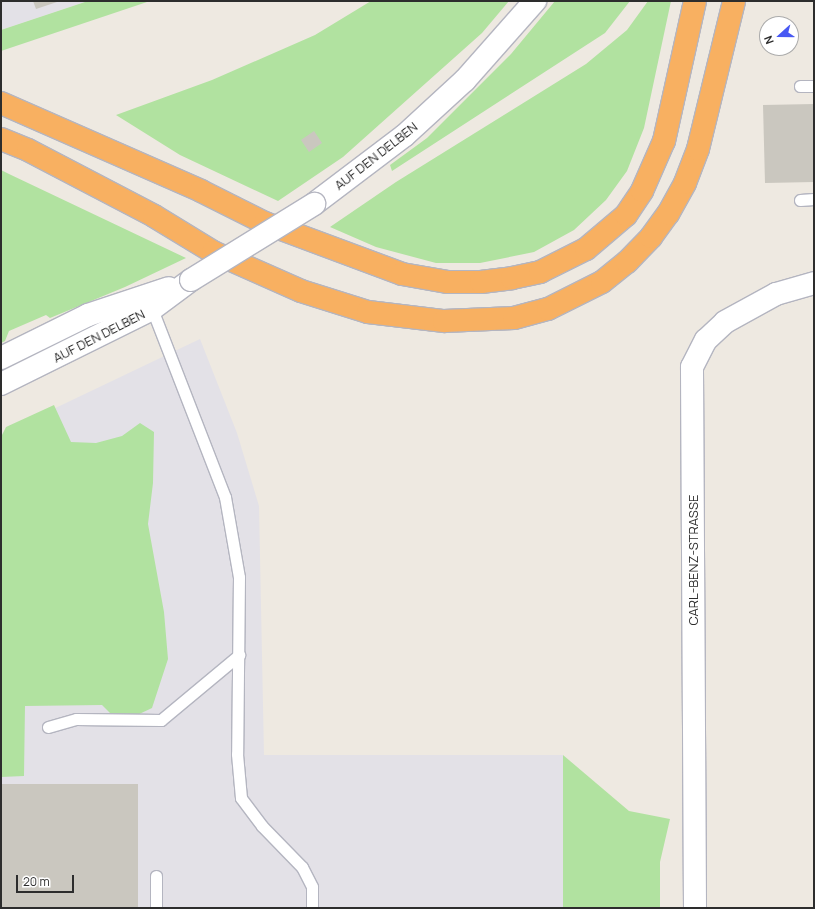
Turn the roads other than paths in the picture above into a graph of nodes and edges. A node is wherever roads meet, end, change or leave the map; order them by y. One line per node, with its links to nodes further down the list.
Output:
1 (535, 1): 10 (main road, AUF DEN DELBEN, bridge)
2 (695, 1): 6 (highway)
3 (734, 1): 7 (highway)
4 (800, 86): 5 (lane)
5 (814, 86)
6 (1, 103)
7 (1, 139)
8 (814, 199): 9 (lane)
9 (800, 200)
10 (191, 280): 12 (main road, AUF DEN DELBEN); 13 (main road, AUF DEN DELBEN)
11 (814, 283): 20 (main road, CARL-BENZ-STRASSE)
12 (152, 309): 14 (main road, AUF DEN DELBEN); 15 (lane)
13 (1, 358)
14 (1, 384)
15 (239, 655): 16 (lane); 19 (lane)
16 (48, 727)
17 (156, 876): 18 (lane)
18 (156, 908)
19 (312, 908)
20 (695, 908)

